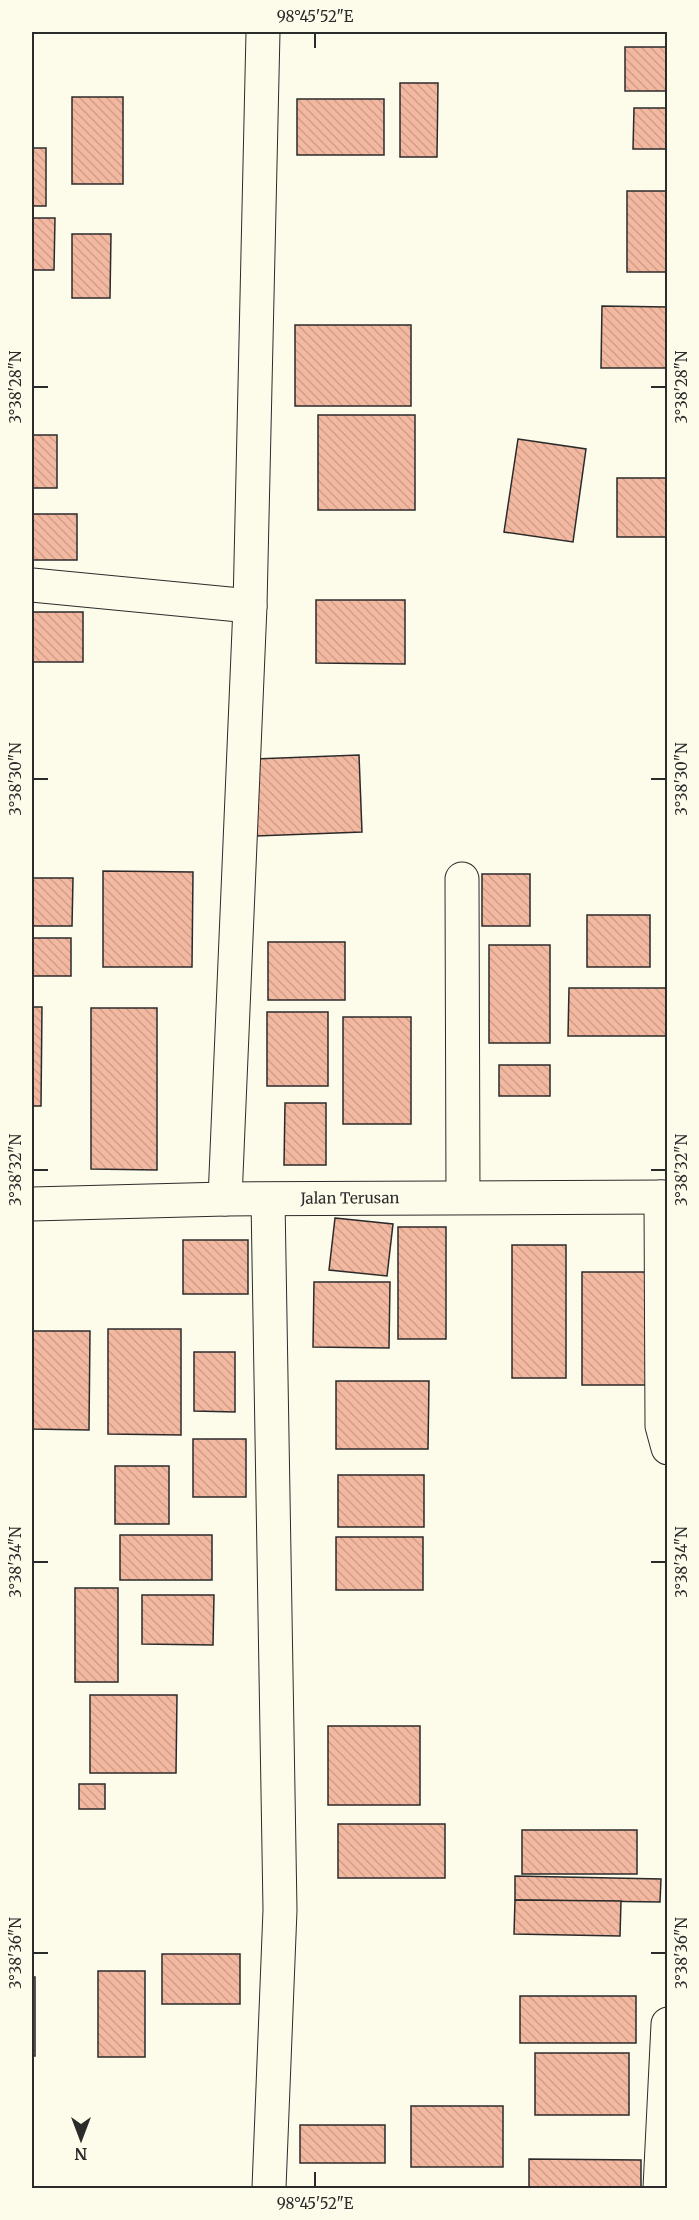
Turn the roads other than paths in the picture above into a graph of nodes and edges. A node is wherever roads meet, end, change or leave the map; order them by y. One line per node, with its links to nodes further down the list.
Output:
1 (263, 32): 3 (street)
2 (32, 585): 3 (street)
3 (250, 606): 7 (street)
4 (462, 879): 5 (street)
5 (463, 1197): 6 (street, Jalan Terusan); 8 (street, Jalan Terusan)
6 (664, 1197): 10 (street)
7 (225, 1199): 8 (street, Jalan Terusan); 9 (street, Jalan Terusan)
8 (268, 1200): 12 (street)
9 (32, 1204)
10 (668, 1448)
11 (668, 2024): 13 (street)
12 (269, 2188)
13 (660, 2188)

